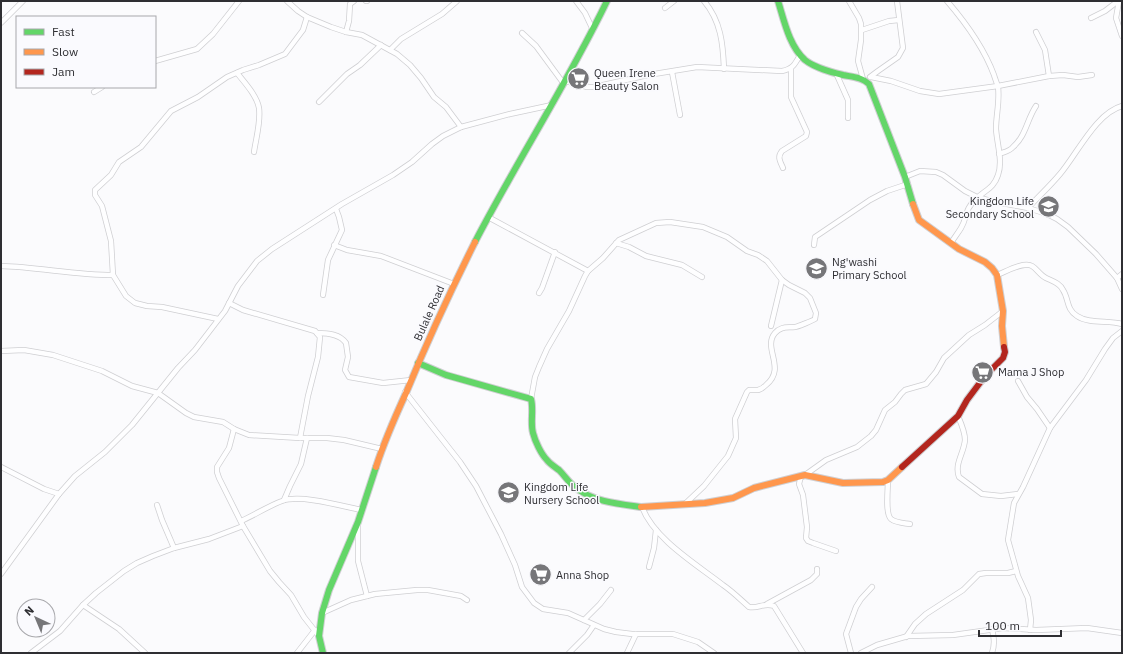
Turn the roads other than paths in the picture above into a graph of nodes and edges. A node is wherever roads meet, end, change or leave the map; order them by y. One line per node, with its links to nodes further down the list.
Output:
1 (23, 1): 19 (street)
2 (239, 1): 29 (street)
3 (287, 1): 16 (street)
4 (354, 1): 22 (street)
5 (457, 1): 27 (street)
6 (576, 1): 20 (street)
7 (607, 1): 20 (street, Bulale Road)
8 (674, 1): 15 (street)
9 (704, 1): 31 (street)
10 (778, 1): 28 (street)
11 (849, 1): 21 (street)
12 (897, 1): 18 (street)
13 (947, 1): 39 (street)
14 (1118, 1): 17 (street); 25 (street)
15 (665, 8)
16 (306, 17): 22 (street); 33 (street)
17 (1091, 18)
18 (899, 20): 21 (street); 37 (street)
19 (1, 23)
20 (593, 30): 38 (street, Bulale Road)
21 (862, 30): 37 (street)
22 (346, 32): 26 (street)
23 (1036, 32): 36 (street)
24 (522, 33): 38 (street)
25 (1122, 36)
26 (381, 45): 27 (street); 42 (street)
27 (390, 50): 48 (street)
28 (800, 55): 30 (street); 34 (street)
29 (156, 60)
30 (791, 68): 31 (street); 51 (street)
31 (724, 69): 32 (street)
32 (672, 72): 38 (street); 46 (street)
33 (237, 73): 49 (street); 66 (street)
34 (836, 73): 37 (street); 47 (street)
35 (1092, 74): 36 (street)
36 (1049, 76): 39 (street)
37 (866, 79): 39 (street); 52 (street)
38 (565, 82): 43 (street, Bulale Road)
39 (998, 86): 50 (street)
40 (100, 88): 41 (street)
41 (94, 92)
42 (319, 102)
43 (552, 105): 48 (street); 57 (street, Bulale Road)
44 (1036, 106): 50 (street)
45 (1122, 106): 55 (street)
46 (680, 115)
47 (848, 118)
48 (461, 127): 56 (street)
49 (254, 152)
50 (999, 154): 54 (street)
51 (783, 168)
52 (905, 176): 53 (street); 54 (street)
53 (908, 184): 59 (street); 61 (street)
54 (977, 197): 55 (street); 59 (street)
55 (1028, 208): 69 (street)
56 (336, 209): 60 (street); 75 (street)
57 (488, 217): 62 (street); 71 (street, Bulale Road)
58 (616, 243): 64 (street); 68 (street); 70 (street)
59 (951, 243): 67 (street)
60 (334, 245): 71 (street); 74 (street)
61 (814, 245)
62 (555, 252): 64 (street); 73 (street)
63 (1, 266): 66 (street)
64 (588, 270): 88 (street)
65 (1122, 274): 69 (street)
66 (113, 275): 77 (street)
67 (997, 275): 76 (street); 78 (street)
68 (702, 277)
69 (1117, 278): 72 (street)
70 (782, 280): 79 (street); 103 (street)
71 (454, 284): 83 (street, Bulale Road)
72 (1122, 289)
73 (539, 293)
74 (323, 295)
75 (229, 303): 77 (street); 81 (street)
76 (1002, 311): 89 (street); 96 (street)
77 (218, 319): 87 (street)
78 (1122, 324)
79 (771, 326)
80 (1122, 331): 90 (street)
81 (317, 333): 84 (street); 92 (street)
82 (1, 351): 87 (street)
83 (418, 363): 84 (street, Bulale Road); 88 (street)
84 (411, 380): 86 (street, Bulale Road)
85 (1018, 381): 90 (street)
86 (405, 392): 94 (street, Bulale Road); 124 (street)
87 (158, 393): 91 (street); 100 (street)
88 (531, 399): 105 (street)
89 (958, 416): 98 (street); 101 (street)
90 (1050, 428): 101 (street)
91 (234, 429): 92 (street); 108 (street)
92 (300, 438): 93 (street)
93 (307, 438): 94 (street); 102 (street)
94 (382, 449): 106 (street, Bulale Road)
95 (1, 467): 100 (street)
96 (803, 475): 97 (street); 98 (street); 99 (street)
97 (794, 479): 99 (street); 103 (street)
98 (888, 480): 109 (street)
99 (799, 484): 112 (street)
100 (59, 494): 116 (street)
101 (1018, 494): 115 (street)
102 (284, 500): 106 (street); 108 (street)
103 (685, 504): 105 (street)
104 (157, 505): 111 (street)
105 (642, 507): 110 (street)
106 (361, 510): 107 (street, Bulale Road)
107 (358, 522): 119 (street); 123 (street, Bulale Road)
108 (242, 524): 111 (street); 128 (street)
109 (910, 524)
110 (656, 530): 113 (street); 121 (street)
111 (174, 548): 122 (street)
112 (836, 551)
113 (648, 567)
114 (817, 569): 121 (street)
115 (1016, 571): 127 (street); 131 (street)
116 (1, 574)
117 (872, 587): 140 (street)
118 (611, 590): 124 (street)
119 (367, 596): 120 (street); 123 (street)
120 (467, 600)
121 (766, 604): 139 (street)
122 (83, 605): 132 (street); 133 (street)
123 (322, 613): 128 (street, Bulale Road)
124 (584, 620): 125 (street)
125 (594, 625): 130 (street); 136 (street)
126 (992, 629): 127 (street); 131 (street); 142 (street)
127 (1030, 630): 129 (street)
128 (317, 633): 134 (street); 135 (street, Bulale Road)
129 (1122, 633)
130 (636, 634): 137 (street); 138 (street)
131 (906, 637): 141 (street)
132 (31, 653)
133 (145, 653)
134 (297, 653)
135 (323, 653)
136 (569, 653)
137 (627, 653)
138 (714, 653)
139 (803, 653)
140 (851, 653)
141 (861, 653)
142 (992, 653)

